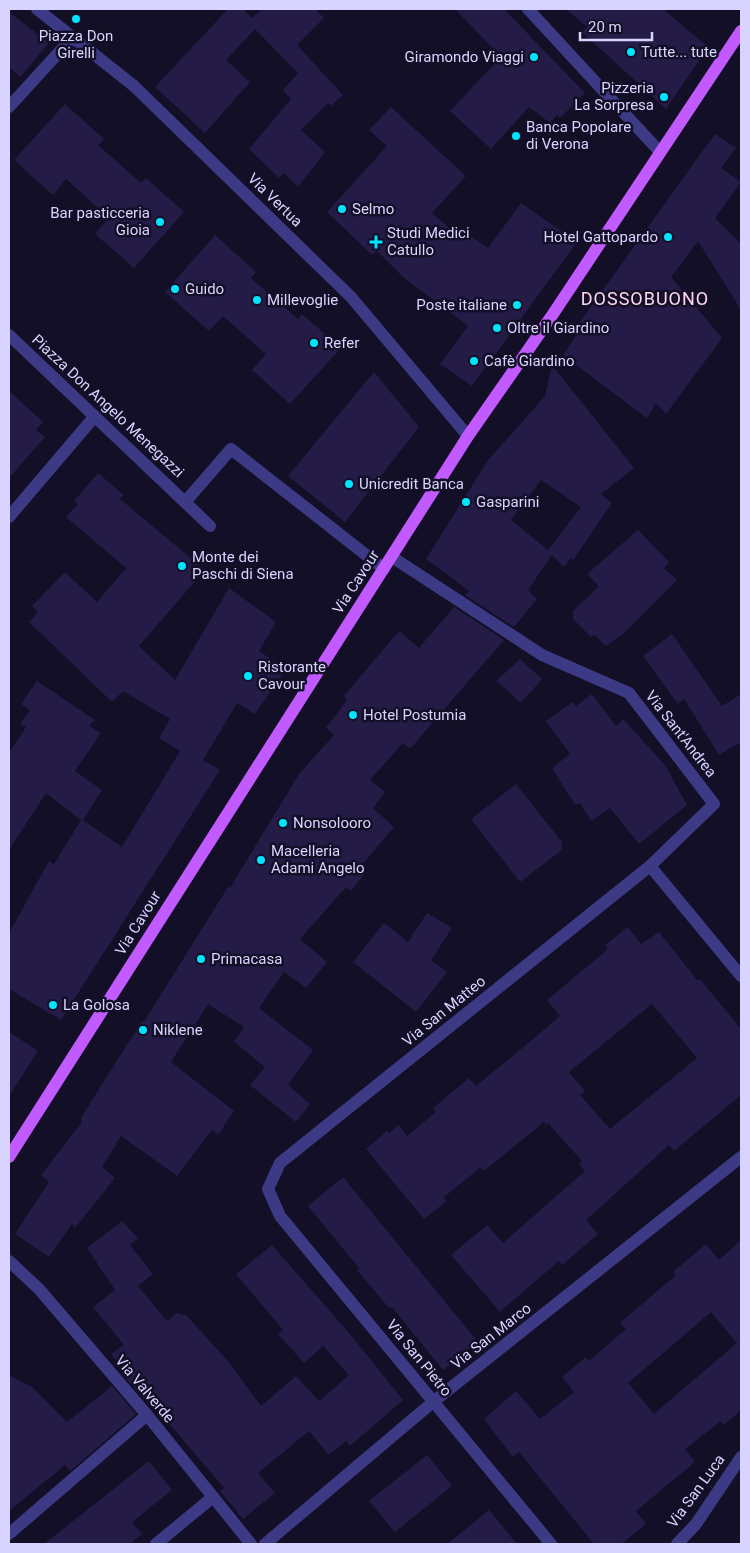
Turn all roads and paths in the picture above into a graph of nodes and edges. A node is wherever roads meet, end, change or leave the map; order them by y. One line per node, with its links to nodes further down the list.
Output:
1 (37, 9): 4 (street, Via Vertua)
2 (528, 9): 6 (street)
3 (741, 31): 6 (main road, Via Cavour)
4 (72, 38): 5 (street); 9 (street, Via Vertua)
5 (9, 107)
6 (660, 152): 9 (main road, Via Cavour)
7 (9, 336): 8 (street, Piazza Don Angelo Menegazzi)
8 (95, 416): 10 (street, Piazza Don Angelo Menegazzi); 11 (street)
9 (468, 436): 13 (main road, Via Cavour)
10 (186, 501): 12 (street, Piazza Don Angelo Menegazzi); 14 (street, Piazza Don Angelo Menegazzi)
11 (9, 518)
12 (210, 526)
13 (392, 557): 14 (main road, Via Cavour); 15 (street, Via Sant'Andrea)
14 (384, 569): 17 (main road, Via Cavour)
15 (650, 866): 16 (street); 19 (street, Via San Matteo)
16 (741, 976)
17 (9, 1157)
18 (741, 1158): 21 (street, Via San Marco)
19 (268, 1189): 21 (street, Via San Pietro)
20 (9, 1261): 22 (street, Via Valverde)
21 (433, 1402): 28 (street, Via San Marco); 29 (street, Via San Pietro)
22 (147, 1416): 24 (street, Via Valverde); 25 (street)
23 (741, 1457): 30 (street, Via San Luca)
24 (213, 1497): 26 (street); 27 (street, Via Valverde)
25 (9, 1534)
26 (156, 1544)
27 (251, 1544)
28 (265, 1544)
29 (551, 1544)
30 (677, 1544)

